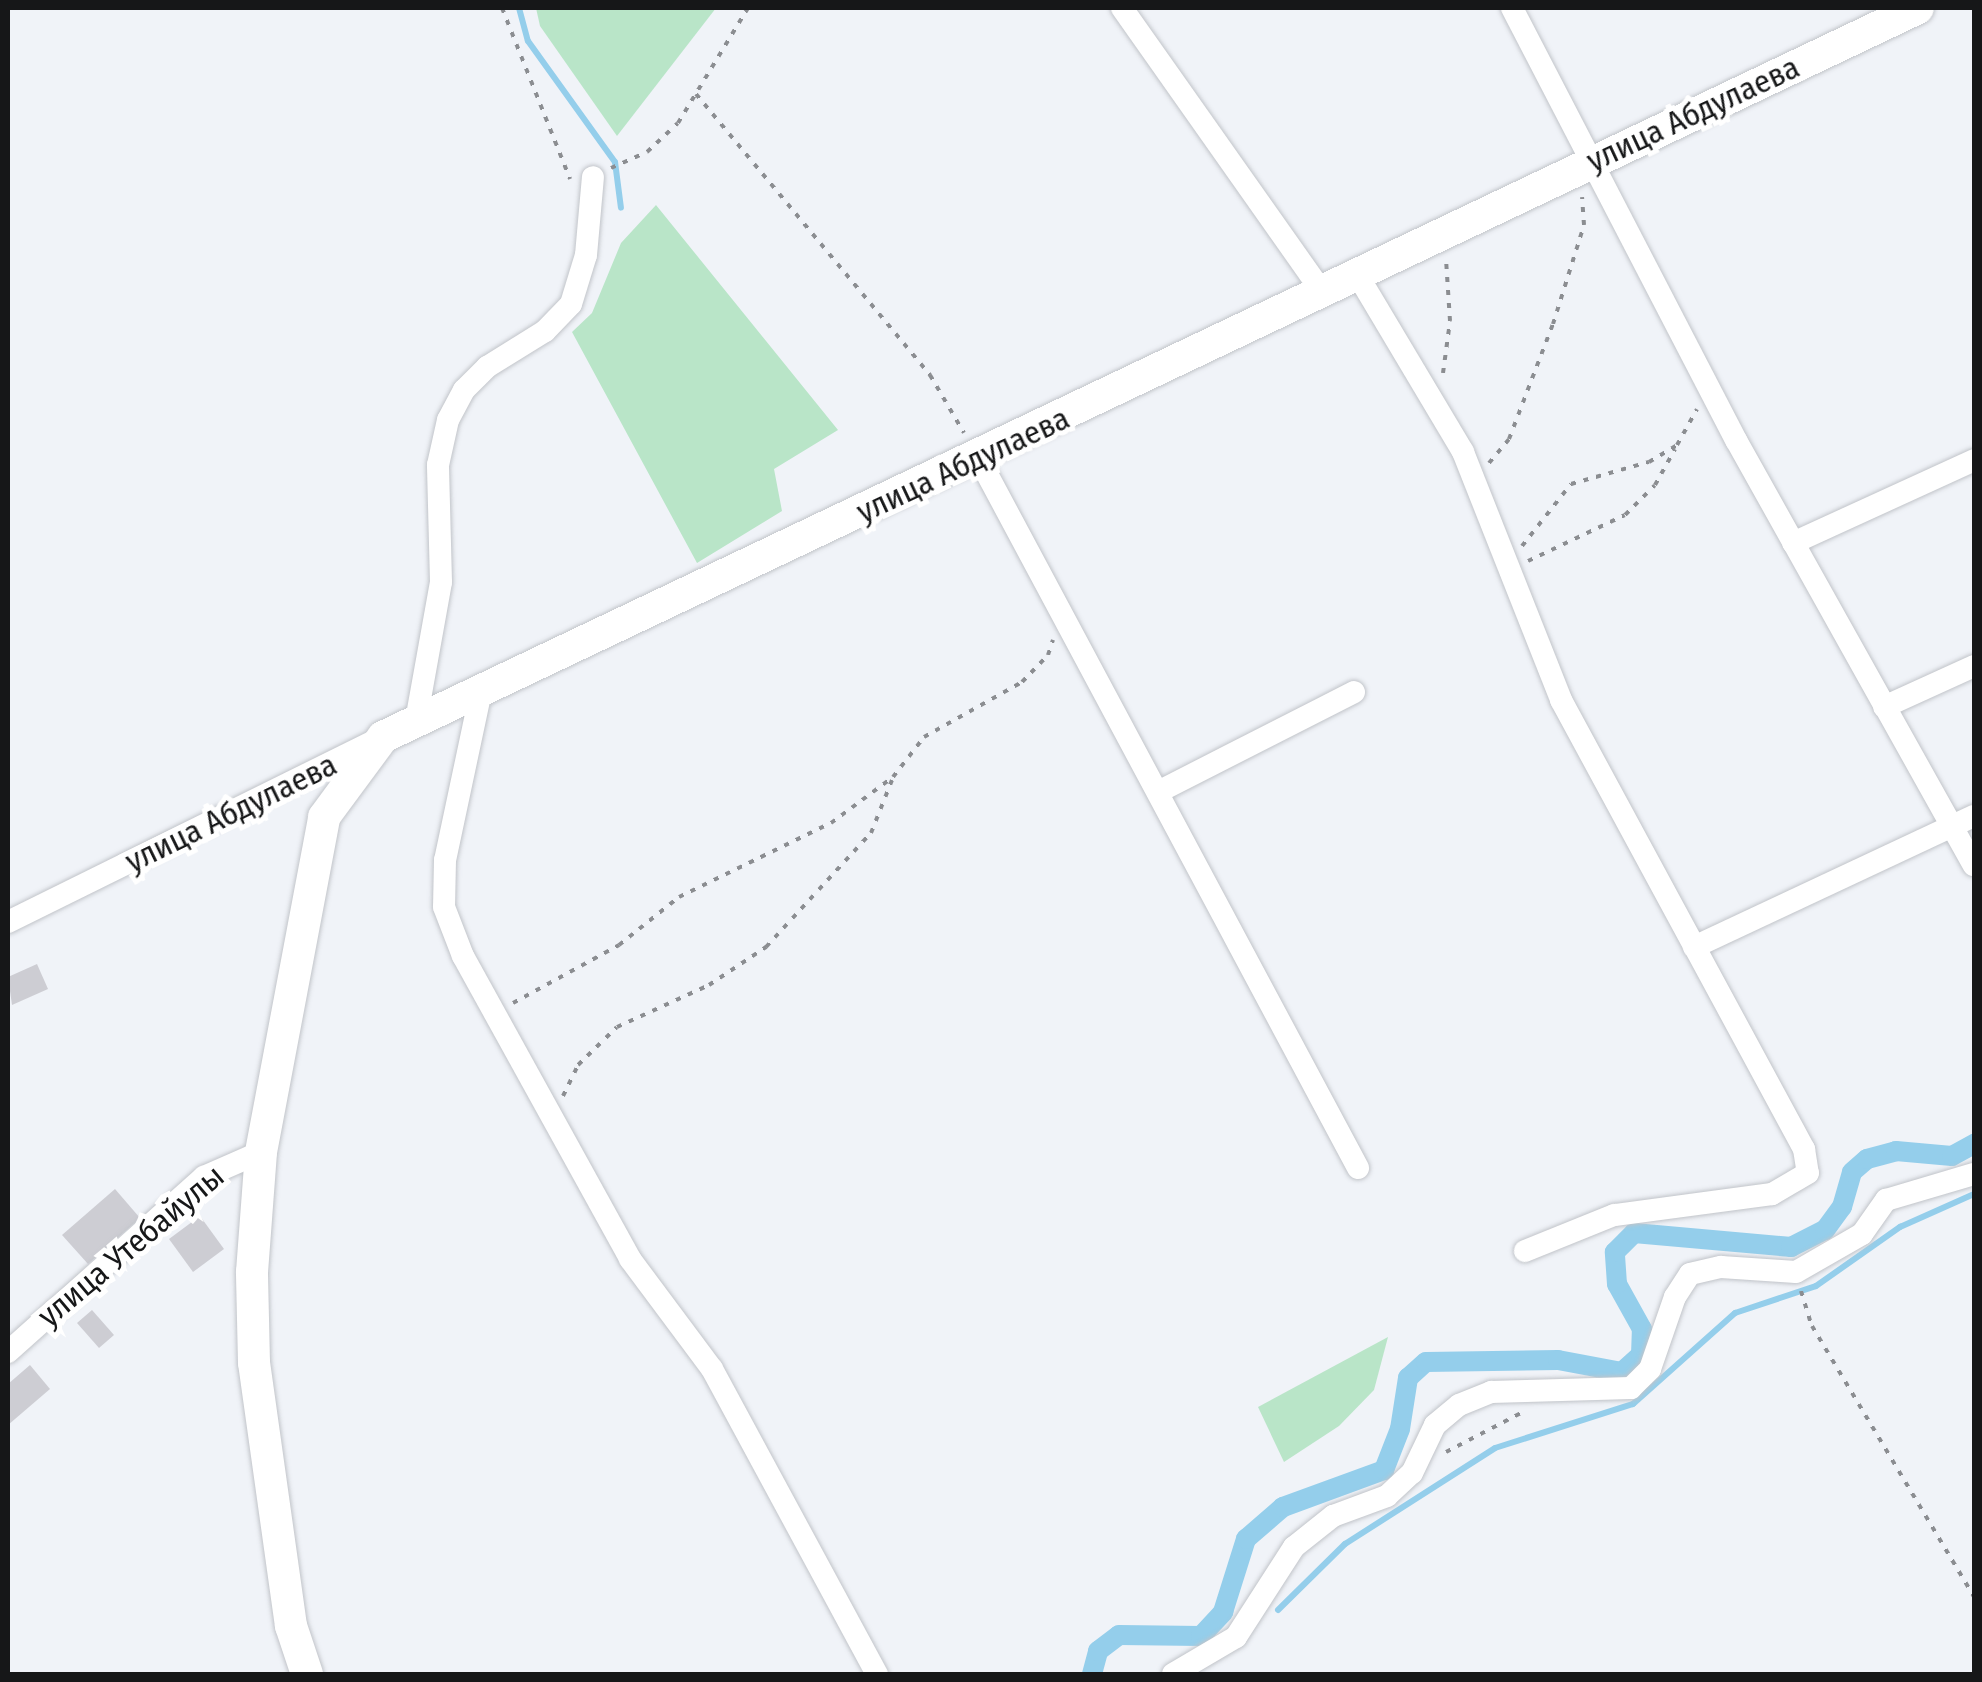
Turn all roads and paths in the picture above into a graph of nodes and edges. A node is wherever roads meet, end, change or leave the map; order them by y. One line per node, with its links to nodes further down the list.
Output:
1 (502, 8): 8 (path)
2 (748, 8): 6 (path)
3 (1122, 8): 11 (street)
4 (1512, 8): 7 (street)
5 (1918, 8): 7 (main road, улица Абдулаева)
6 (696, 94): 8 (path); 15 (path)
7 (1588, 164): 9 (main road, улица Абдулаева); 12 (street); 17 (path)
8 (582, 180): 25 (street)
9 (1445, 232): 10 (main road, улица Абдулаева); 13 (path)
10 (1357, 274): 11 (main road, улица Абдулаева); 13 (street)
11 (1322, 292): 15 (main road, улица Абдулаева)
12 (1710, 384): 14 (path); 18 (street)
13 (1438, 408): 17 (street)
14 (1677, 445): 19 (path); 19 (path)
15 (979, 458): 20 (street); 22 (main road, улица Абдулаева)
16 (1974, 460): 18 (street)
17 (1474, 482): 19 (street)
18 (1793, 543): 24 (street)
19 (1506, 572): 32 (street)
20 (1062, 613): 27 (path); 28 (street)
21 (1974, 666): 24 (street)
22 (482, 691): 25 (main road, улица Абдулаева); 33 (street)
23 (1354, 692): 28 (street)
24 (1884, 708): 29 (street)
25 (416, 721): 26 (main road, улица Абдулаева)
26 (382, 737): 31 (street, улица Абдулаева); 35 (main road)
27 (893, 777): 33 (path); 34 (path)
28 (1158, 792): 36 (street)
29 (1965, 821): 30 (street); 32 (street)
30 (1974, 864)
31 (8, 922)
32 (1694, 947): 38 (street)
33 (495, 1012): 34 (street)
34 (553, 1118): 45 (street)
35 (261, 1152): 40 (street, улица Утебайулы); 44 (main road)
36 (1358, 1168)
37 (1974, 1174): 39 (street)
38 (1526, 1251)
39 (1796, 1272): 43 (path); 46 (street)
40 (8, 1352)
41 (1532, 1409): 42 (path)
42 (1446, 1452)
43 (1974, 1597)
44 (307, 1674)
45 (878, 1674)
46 (1173, 1674)

